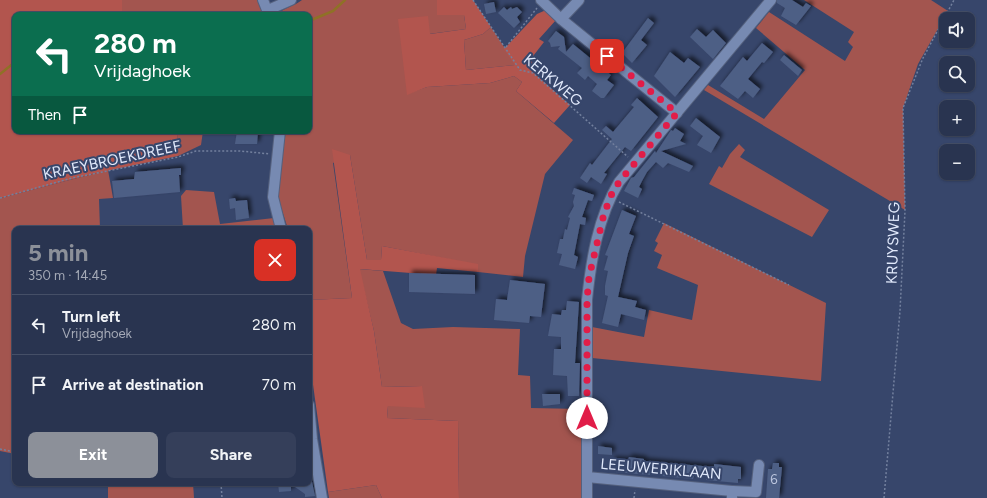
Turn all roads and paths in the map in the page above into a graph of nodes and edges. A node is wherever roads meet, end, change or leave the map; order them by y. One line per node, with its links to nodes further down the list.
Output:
1 (262, 0): 8 (street)
2 (290, 0): 9 (street)
3 (473, 0): 11 (path, KERKWEG)
4 (579, 0): 10 (street)
5 (771, 0): 12 (street)
6 (954, 0): 30 (path, KRUYSWEG)
7 (542, 1): 10 (street); 11 (path)
8 (268, 12)
9 (270, 12)
10 (561, 18): 12 (street)
11 (506, 47): 15 (path, KERKWEG)
12 (677, 113): 15 (street)
13 (280, 134): 14 (street)
14 (278, 155): 17 (path, KRAEYBROEKDREEF); 18 (street)
15 (635, 163): 16 (street)
16 (610, 197): 19 (path); 24 (street)
17 (0, 198)
18 (280, 226)
19 (789, 285)
20 (312, 444): 28 (street)
21 (0, 449): 22 (path)
22 (12, 451)
23 (759, 465): 26 (street, LEEUWERIKLAAN)
24 (587, 477): 26 (street, LEEUWERIKLAAN); 29 (street)
25 (221, 486): 27 (path)
26 (732, 494)
27 (222, 498)
28 (322, 498)
29 (586, 498)
30 (884, 498)

